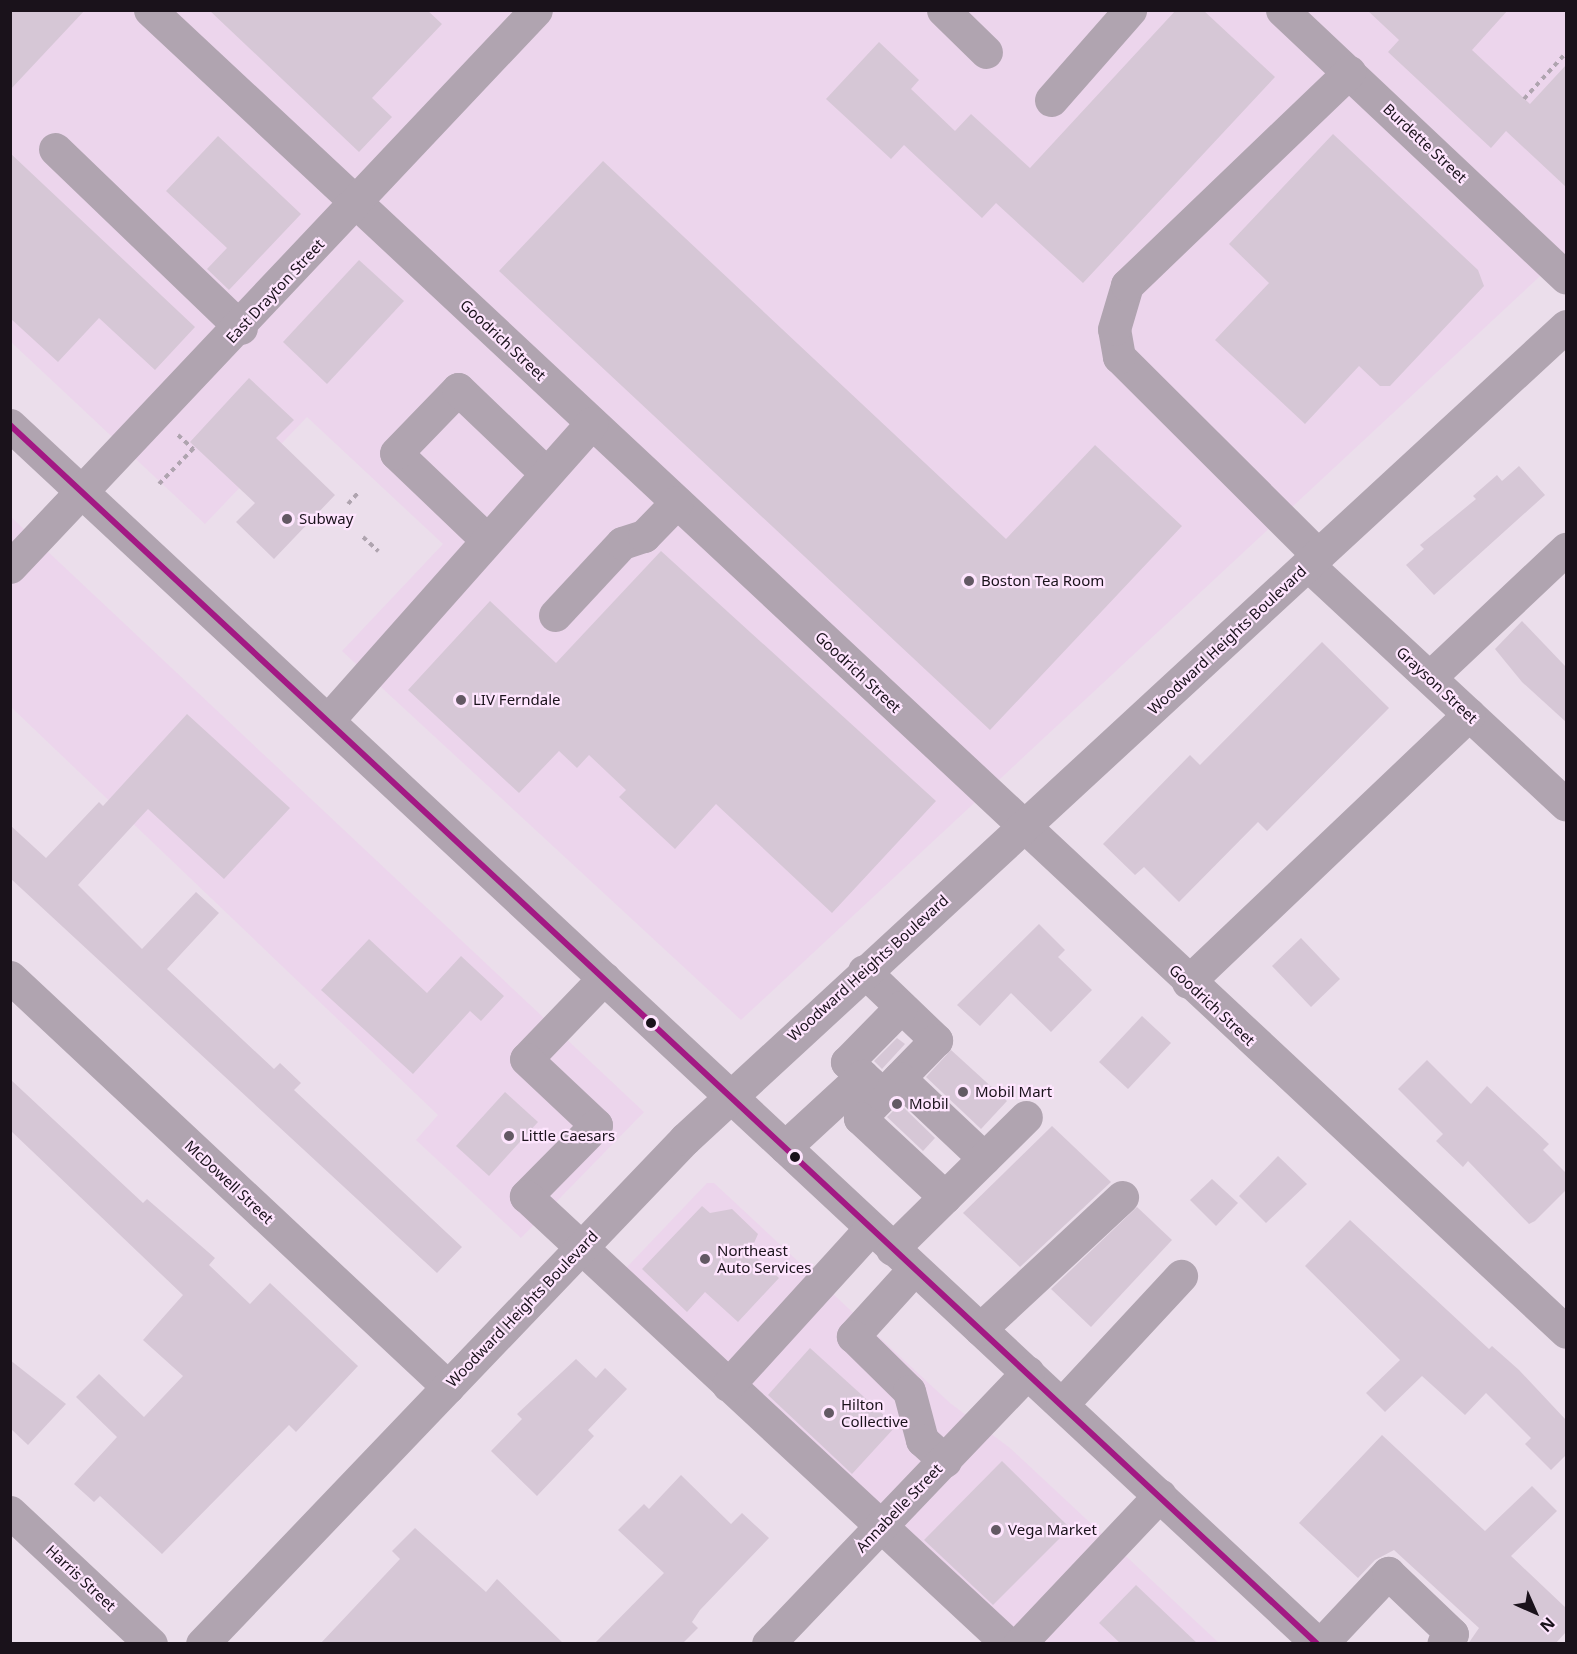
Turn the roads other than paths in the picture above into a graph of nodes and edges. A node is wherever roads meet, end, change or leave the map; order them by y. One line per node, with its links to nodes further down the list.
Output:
1 (150, 10): 10 (street, Goodrich Street)
2 (536, 10): 10 (street, East Drayton Street)
3 (943, 10): 6 (street)
4 (1130, 10): 8 (street)
5 (1282, 10): 7 (street, Burdette Street)
6 (986, 52)
7 (1349, 72): 11 (street, Burdette Street); 20 (street, Grayson Street)
8 (1051, 100)
9 (55, 149): 13 (street)
10 (357, 204): 13 (street, East Drayton Street); 14 (street, Goodrich Street)
11 (1566, 278)
12 (1566, 326): 20 (street, Woodward Heights Boulevard)
13 (241, 328): 17 (street, East Drayton Street)
14 (592, 423): 16 (street); 18 (street, Goodrich Street)
15 (10, 425): 17 (street)
16 (546, 473): 19 (street); 19 (street)
17 (84, 492): 22 (street, East Drayton Street); 26 (street)
18 (677, 502): 23 (street); 28 (street, Goodrich Street)
19 (486, 538): 26 (street)
20 (1313, 560): 24 (street, Grayson Street); 28 (street, Woodward Heights Boulevard)
21 (1560, 566): 24 (street)
22 (10, 567)
23 (555, 615)
24 (1430, 677): 25 (street, Grayson Street)
25 (1469, 714): 27 (street, Grayson Street); 32 (street)
26 (328, 720): 31 (street)
27 (1566, 805)
28 (1024, 827): 29 (street, Woodward Heights Boulevard); 32 (street, Goodrich Street)
29 (864, 971): 33 (street); 35 (street, Woodward Heights Boulevard)
30 (10, 977): 48 (street, McDowell Street)
31 (604, 978): 35 (street); 41 (street)
32 (1188, 982): 45 (street, Goodrich Street)
33 (901, 1007): 34 (street); 34 (street)
34 (882, 1083): 37 (street); 38 (street); 39 (street)
35 (731, 1096): 37 (street); 41 (street, Woodward Heights Boulevard)
36 (1026, 1117): 38 (street)
37 (785, 1147): 42 (street)
38 (984, 1158): 39 (street)
39 (945, 1197): 42 (street)
40 (1122, 1197): 44 (street)
41 (581, 1248): 47 (street); 48 (street, Woodward Heights Boulevard)
42 (892, 1249): 44 (street); 47 (street); 50 (street)
43 (1181, 1276): 49 (street)
44 (980, 1329): 46 (street)
45 (1566, 1332)
46 (1028, 1372): 49 (street); 50 (street, Annabelle Street)
47 (728, 1385): 53 (street)
48 (448, 1387): 55 (street, Woodward Heights Boulevard)
49 (1062, 1404): 51 (street)
50 (945, 1461): 53 (street, Annabelle Street)
51 (1160, 1495): 58 (street); 59 (street)
52 (10, 1512): 54 (street, Harris Street)
53 (881, 1527): 56 (street, Annabelle Street); 57 (street)
54 (151, 1644)
55 (202, 1644)
56 (768, 1644)
57 (1008, 1644)
58 (1019, 1644)
59 (1320, 1644): 60 (street)
60 (1443, 1644)

